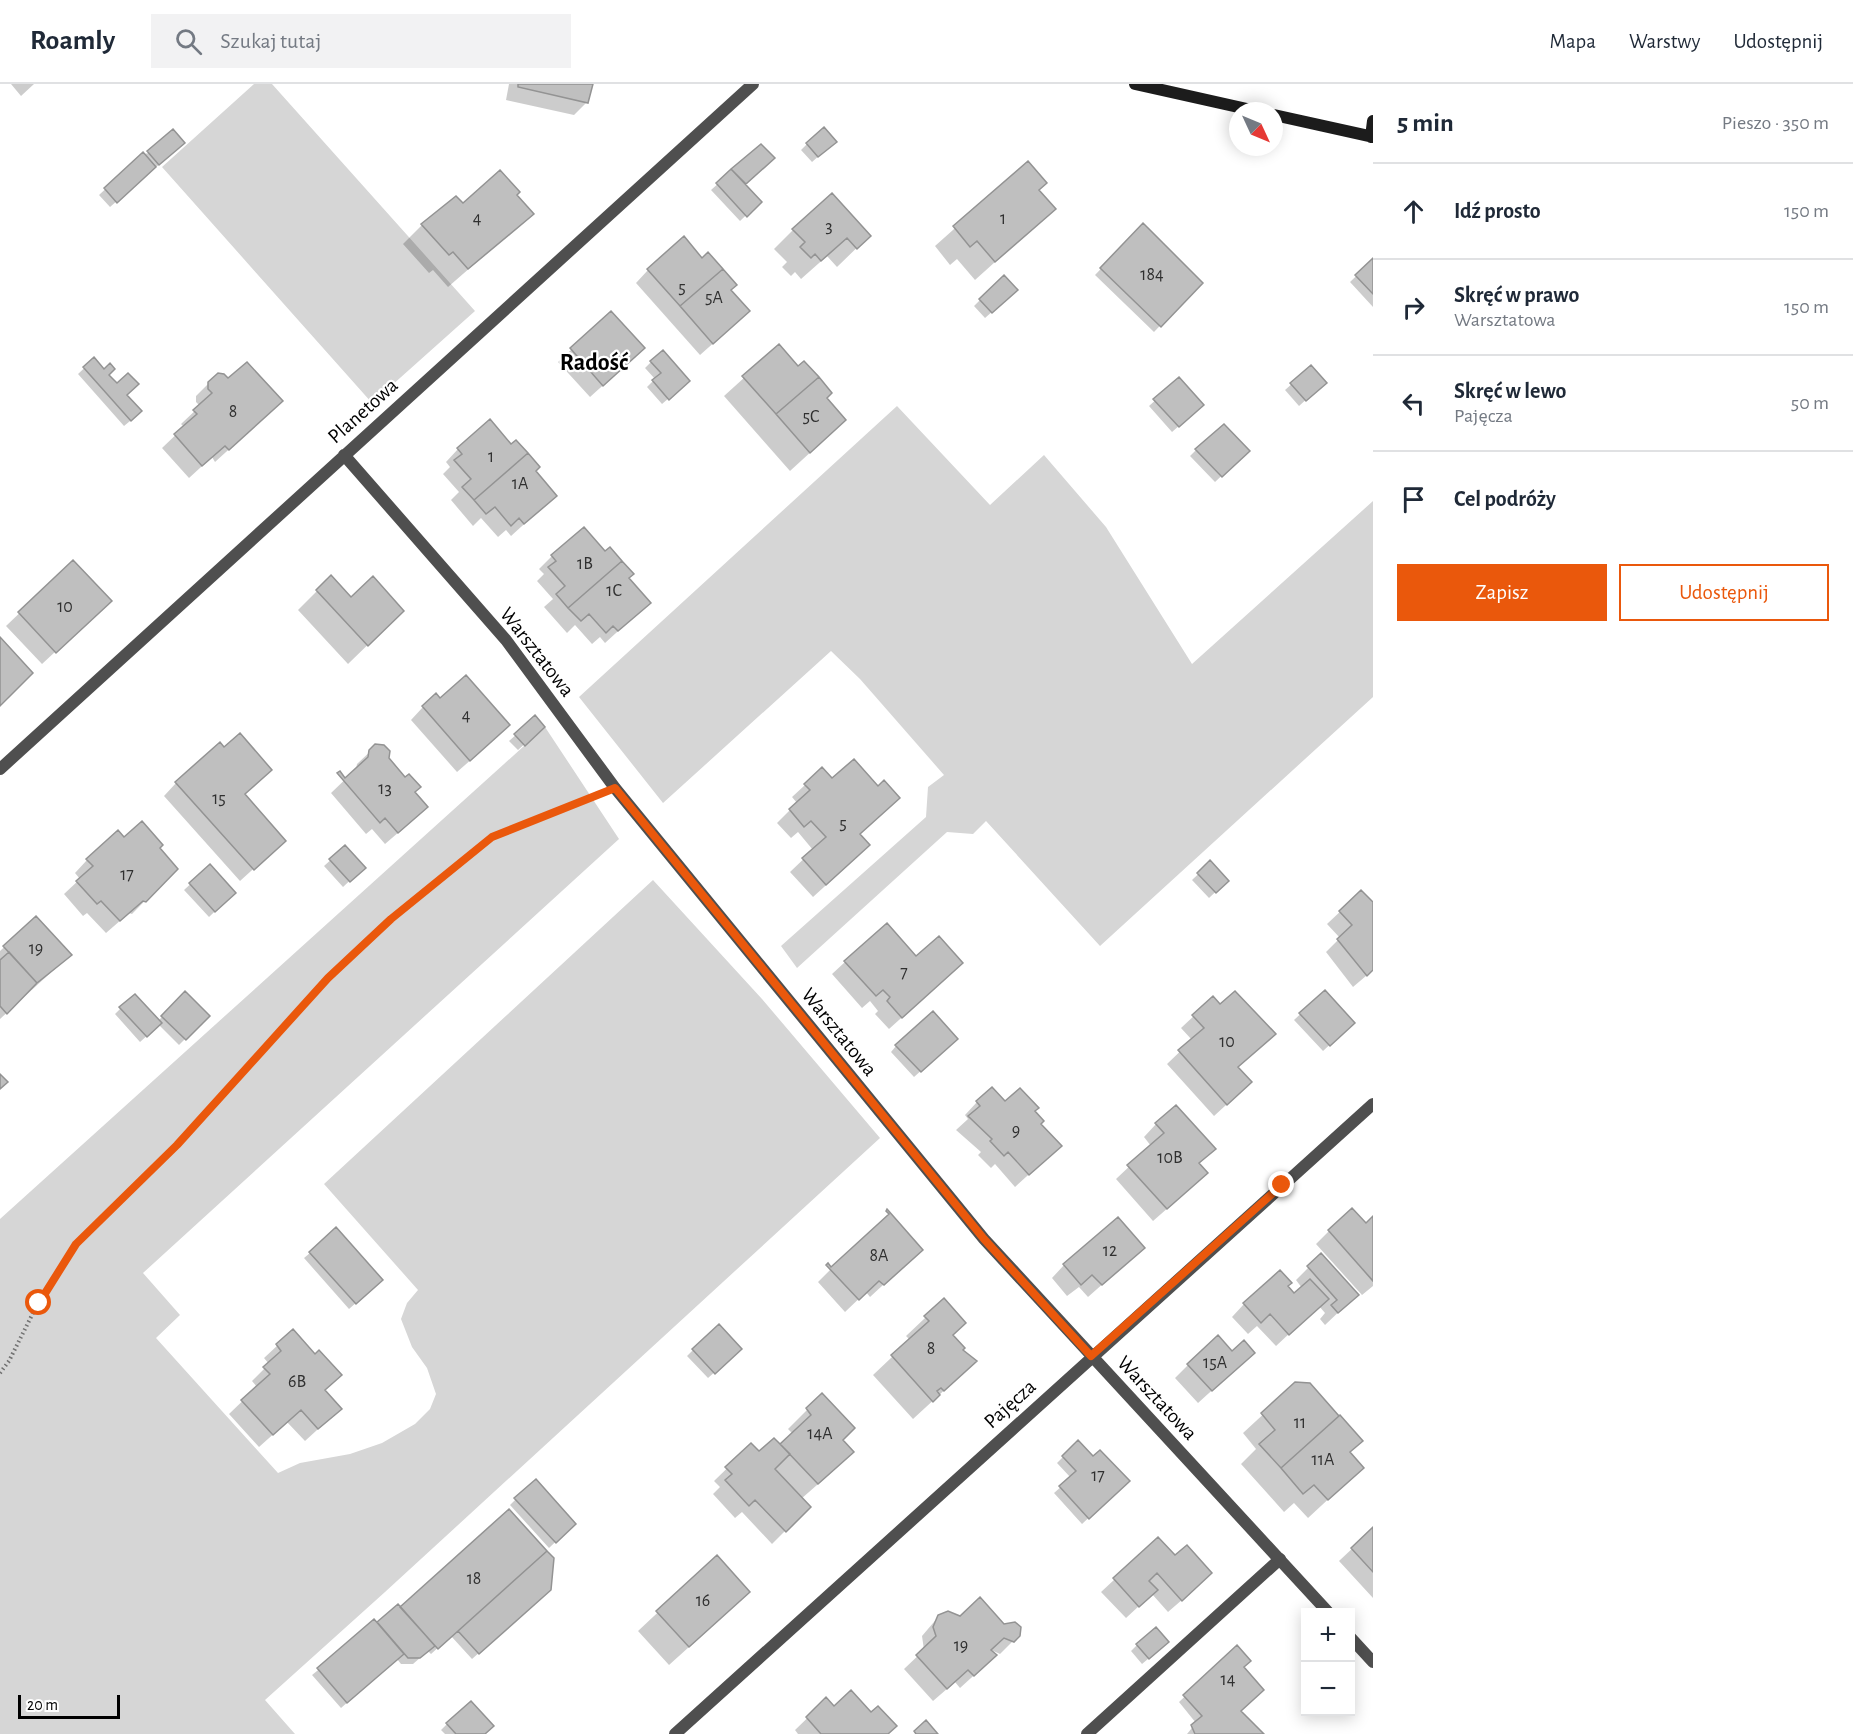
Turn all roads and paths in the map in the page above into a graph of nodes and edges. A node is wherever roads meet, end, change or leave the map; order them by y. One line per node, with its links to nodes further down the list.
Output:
1 (753, 84): 7 (street, Planetowa)
2 (1136, 84): 3 (main road)
3 (1229, 105)
4 (1283, 117): 6 (main road)
5 (1373, 121): 6 (main road)
6 (1372, 137)
7 (344, 455): 8 (street, Planetowa); 9 (street, Warsztatowa)
8 (0, 769)
9 (615, 788): 11 (street, Warsztatowa); 12 (path)
10 (1373, 1104): 11 (street, Pajęcza)
11 (1091, 1356): 13 (street, Warsztatowa); 17 (street, Pajęcza)
12 (0, 1373)
13 (1280, 1560): 14 (street, Warsztatowa); 18 (street)
14 (1324, 1608)
15 (1355, 1642): 16 (street)
16 (1373, 1662)
17 (675, 1734)
18 (1086, 1734)

